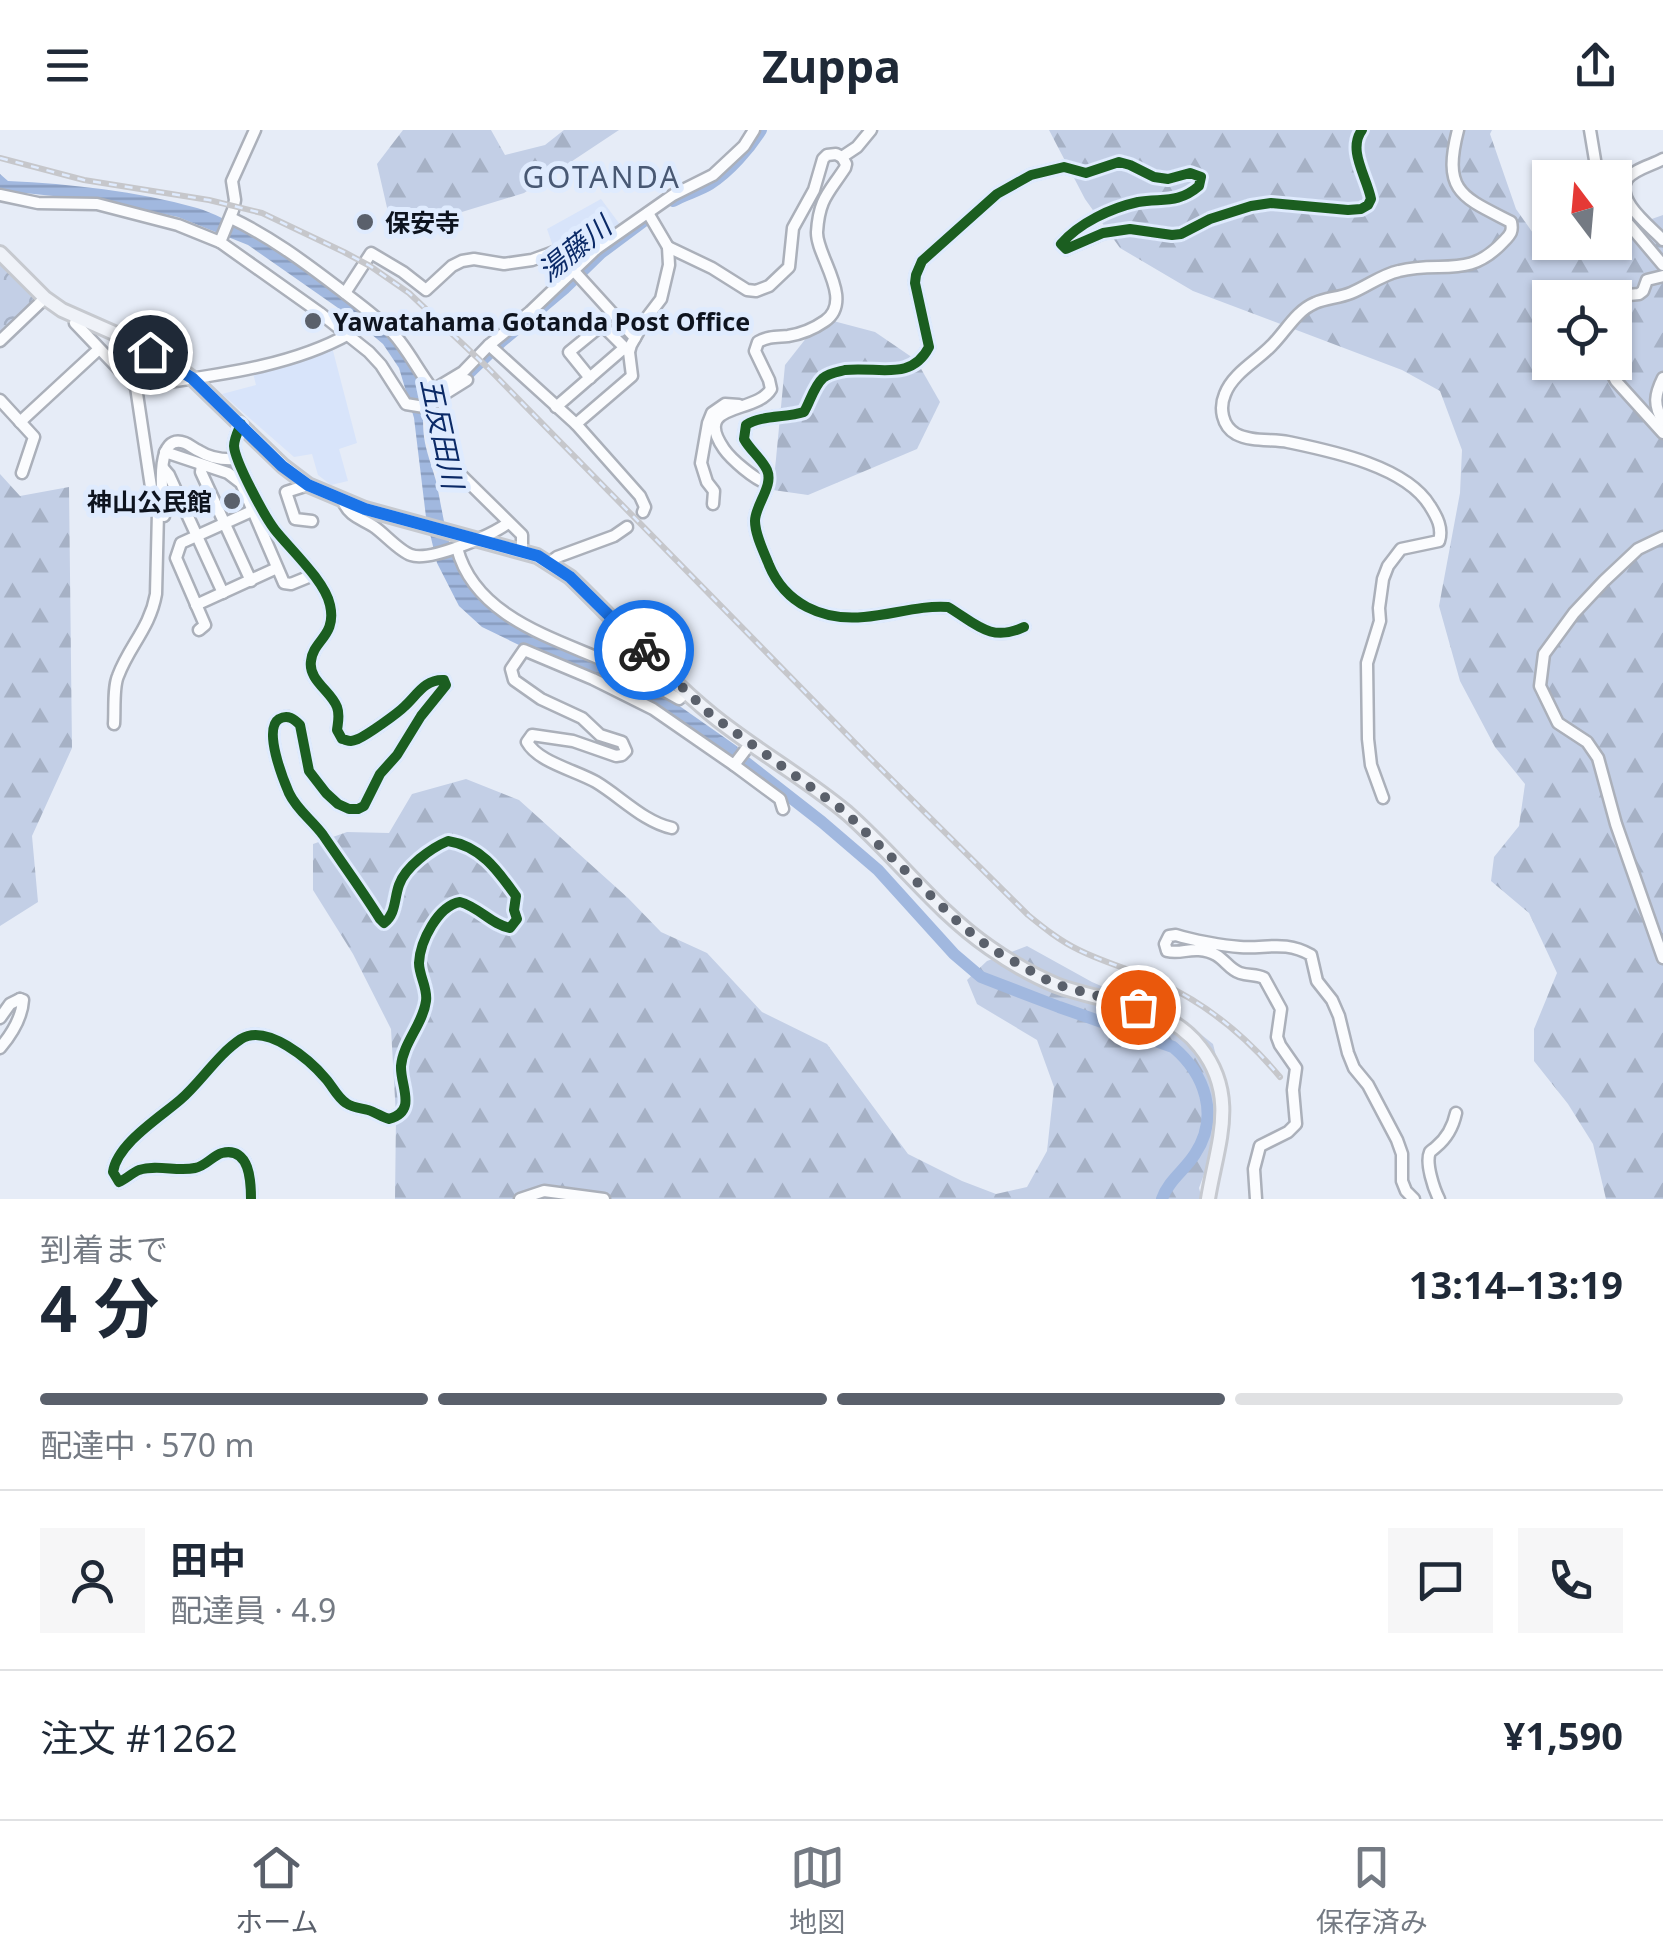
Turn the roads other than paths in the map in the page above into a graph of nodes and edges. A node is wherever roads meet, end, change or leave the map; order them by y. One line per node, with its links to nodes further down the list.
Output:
1 (255, 130): 12 (street)
2 (754, 130): 11 (street)
3 (871, 130): 7 (street)
4 (1362, 130): 52 (street)
5 (1458, 130): 80 (street)
6 (1590, 130): 9 (street)
7 (842, 158): 16 (street); 40 (street)
8 (1663, 159): 15 (street)
9 (1595, 160)
10 (0, 196): 14 (street)
11 (650, 216): 16 (street); 17 (street)
12 (230, 219): 14 (street); 22 (street)
13 (1632, 228): 19 (street)
14 (221, 240): 26 (street)
15 (1663, 240)
16 (668, 247): 27 (street)
17 (596, 249): 20 (street); 22 (street)
18 (0, 252): 24 (main road)
19 (1663, 264)
20 (577, 274): 27 (street); 30 (street)
21 (1663, 276): 23 (street)
22 (345, 293): 38 (street)
23 (1632, 295)
24 (45, 298): 25 (main road); 28 (street)
25 (77, 318): 29 (street); 32 (main road)
26 (349, 334): 32 (street); 38 (street)
27 (635, 338): 31 (street)
28 (0, 341)
29 (98, 348): 37 (street); 43 (street)
30 (492, 348): 38 (street); 41 (street)
31 (626, 350): 33 (street); 33 (street); 45 (street)
32 (192, 378): 37 (street); 44 (main road)
33 (590, 378): 41 (street)
34 (1663, 378): 42 (street)
35 (467, 380): 38 (street)
36 (1615, 380): 46 (street)
37 (136, 387): 63 (street)
38 (430, 399): 59 (street)
39 (0, 400): 43 (street)
40 (746, 405): 52 (street); 55 (street)
41 (556, 407): 45 (street)
42 (1663, 420)
43 (20, 422): 51 (street)
44 (241, 424): 48 (street); 53 (main road)
45 (576, 424): 57 (street)
46 (1663, 433)
47 (164, 452): 48 (street); 49 (street); 50 (street)
48 (237, 458): 70 (street)
49 (202, 466): 56 (street); 60 (street)
50 (162, 468): 62 (street); 63 (street)
51 (22, 472)
52 (767, 483): 74 (street)
53 (308, 485): 54 (main road); 58 (street)
54 (343, 502): 64 (main road); 66 (street)
55 (714, 504)
56 (252, 510): 60 (street); 69 (street)
57 (643, 512)
58 (312, 521)
59 (508, 522): 64 (street); 67 (street)
60 (224, 523): 62 (street); 71 (street)
61 (627, 528): 68 (street)
62 (196, 536): 72 (street); 73 (street)
63 (157, 538): 77 (street)
64 (478, 538): 66 (street); 67 (main road)
65 (1663, 538): 83 (street)
66 (455, 548): 76 (street)
67 (522, 551): 68 (main road)
68 (550, 562): 76 (main road)
69 (278, 568): 70 (street); 71 (street)
70 (312, 575): 87 (street)
71 (250, 580): 72 (street)
72 (223, 594): 73 (street)
73 (196, 606): 75 (street)
74 (1024, 628)
75 (199, 630)
76 (686, 692): 78 (main road)
77 (114, 724)
78 (749, 747): 79 (street); 90 (main road)
79 (735, 764): 81 (street); 82 (street)
80 (1383, 798)
81 (783, 809)
82 (672, 828)
83 (1663, 958)
84 (0, 1018): 85 (street)
85 (0, 1048)
86 (1456, 1113): 93 (street)
87 (251, 1199)
88 (520, 1199): 89 (street)
89 (604, 1199)
90 (1208, 1199)
91 (1256, 1199): 92 (street)
92 (1414, 1199)
93 (1440, 1199)

